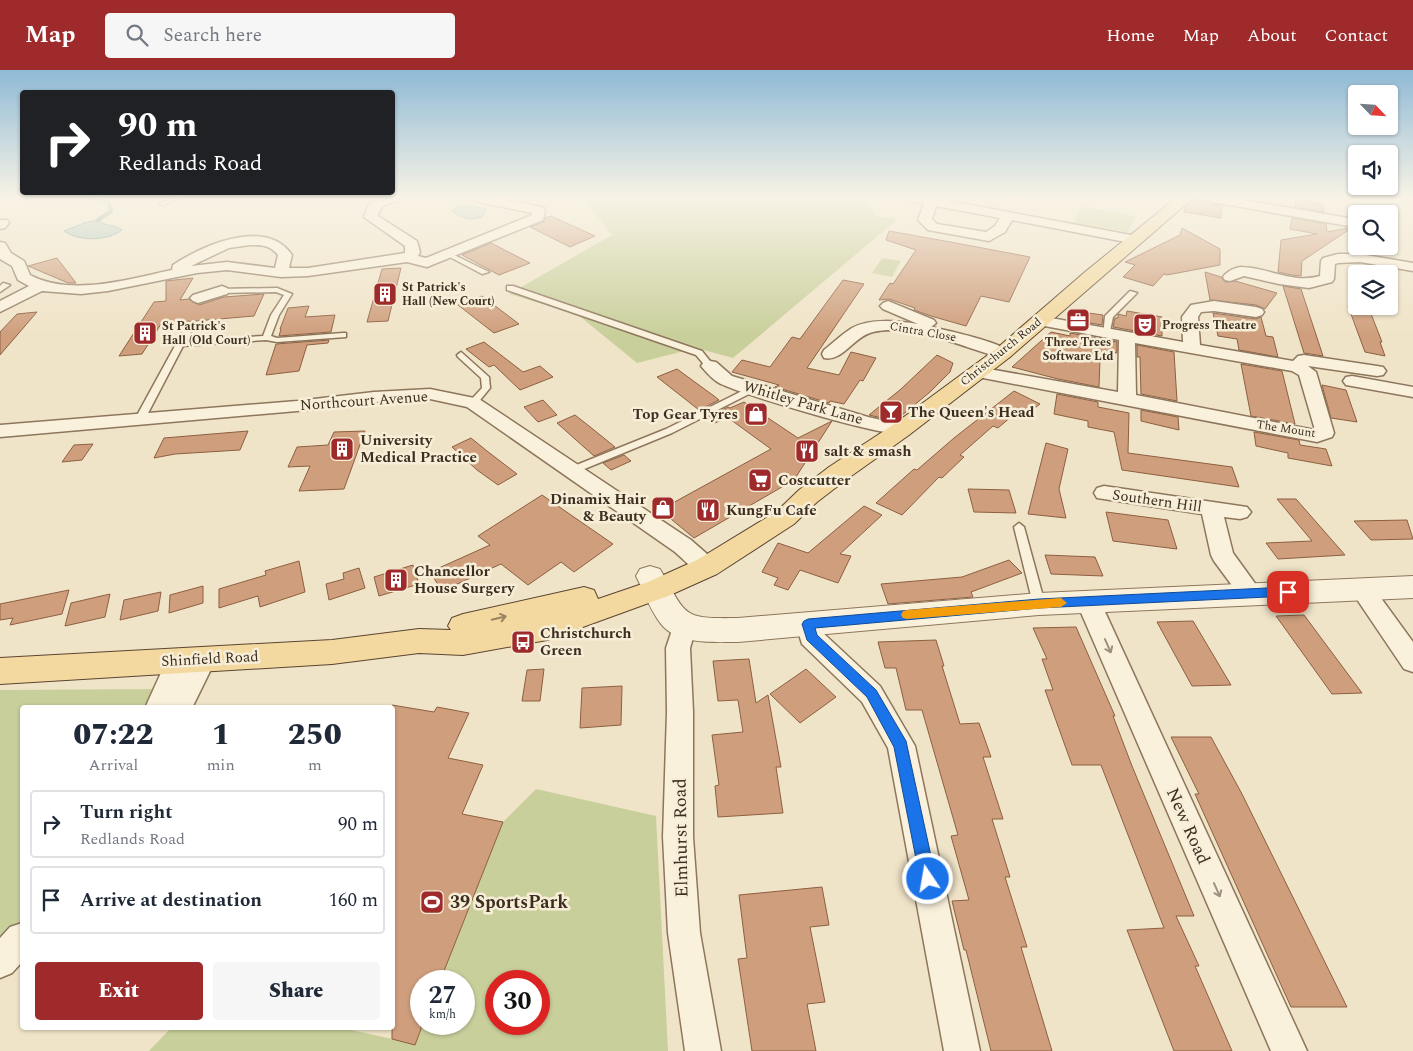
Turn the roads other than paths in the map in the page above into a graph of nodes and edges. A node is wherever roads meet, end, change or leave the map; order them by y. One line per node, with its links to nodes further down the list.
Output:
1 (229, 244): 12 (street)
2 (275, 244): 11 (street)
3 (412, 244): 8 (street)
4 (476, 244): 7 (street)
5 (1131, 244): 22 (main road, Christchurch Road)
6 (0, 246): 14 (street)
7 (450, 255): 8 (street); 10 (lane)
8 (410, 258): 11 (street)
9 (1413, 268): 13 (street)
10 (485, 272)
11 (281, 273): 12 (street)
12 (167, 275): 14 (street)
13 (1230, 277)
14 (40, 286): 18 (street)
15 (510, 288): 33 (lane)
16 (222, 291): 19 (street); 27 (lane)
17 (1133, 293): 25 (lane)
18 (3, 297)
19 (198, 298)
20 (888, 306): 29 (street)
21 (1256, 312): 30 (street)
22 (1040, 322): 25 (street); 29 (main road, Christchurch Road)
23 (191, 324): 28 (lane)
24 (343, 334): 27 (lane)
25 (1106, 334): 26 (street)
26 (1127, 337): 30 (street); 40 (street)
27 (266, 338): 28 (lane)
28 (179, 344): 42 (lane)
29 (1008, 348): 31 (street, Cintra Close); 36 (main road, Christchurch Road)
30 (1192, 348): 34 (street)
31 (830, 354)
32 (461, 355): 41 (lane)
33 (710, 366): 38 (street, Whitley Park Lane)
34 (1297, 366): 35 (street); 40 (street, The Mount)
35 (1377, 371)
36 (978, 372): 40 (street, The Mount); 43 (main road, Christchurch Road)
37 (1337, 378): 39 (street)
38 (752, 389): 43 (street, Whitley Park Lane); 45 (lane)
39 (1413, 392)
40 (1127, 400)
41 (473, 403): 42 (street, Northcourt Avenue); 45 (street, Northcourt Avenue)
42 (140, 419): 44 (street, Northcourt Avenue)
43 (901, 430): 50 (main road, Christchurch Road)
44 (0, 431)
45 (573, 470): 50 (street, Northcourt Avenue)
46 (1104, 493): 47 (street, Southern Hill)
47 (1211, 508): 48 (street, Southern Hill); 54 (street, Southern Hill)
48 (1240, 512)
49 (1019, 527): 56 (lane)
50 (700, 561): 51 (main road, Christchurch Road)
51 (654, 583): 58 (street); 59 (main road, Shinfield Road)
52 (1413, 587): 53 (street)
53 (1362, 589): 54 (street); 60 (street)
54 (1250, 593): 55 (street)
55 (1088, 601): 56 (street); 68 (street, New Road, one-way to 68)
56 (1039, 604): 57 (street)
57 (808, 624): 58 (street); 67 (street)
58 (685, 625): 66 (street, Elmhurst Road)
59 (192, 660): 61 (main road, Shinfield Road); 62 (street); 63 (street)
60 (1413, 662)
61 (0, 671)
62 (160, 705)
63 (179, 705)
64 (20, 942): 65 (street)
65 (0, 961)
66 (702, 1051)
67 (962, 1051)
68 (1288, 1051)

